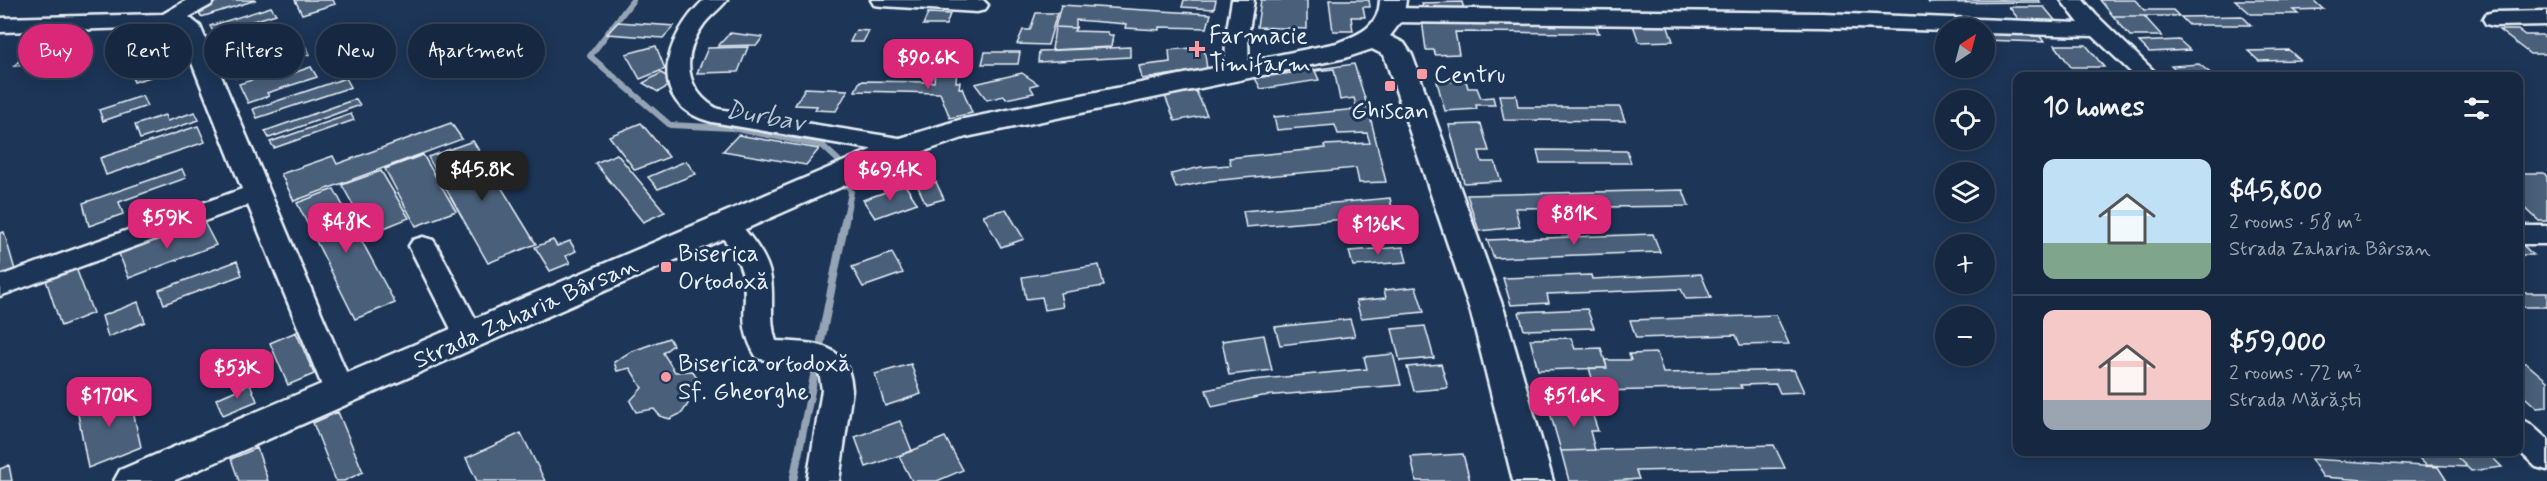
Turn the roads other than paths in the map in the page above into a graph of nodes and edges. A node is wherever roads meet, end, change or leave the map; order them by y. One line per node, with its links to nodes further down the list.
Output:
1 (74, 0): 12 (street)
2 (203, 0): 11 (street)
3 (716, 0): 17 (street)
4 (882, 0): 7 (street)
5 (1243, 0): 16 (street)
6 (2072, 0): 14 (street)
7 (977, 4)
8 (1386, 18): 14 (street); 16 (main road, Strada Zaharia Bârsan); 30 (main road)
9 (2547, 18): 10 (street)
10 (2494, 19)
11 (168, 20): 12 (street); 18 (street)
12 (62, 21): 13 (street)
13 (0, 25)
14 (2099, 30): 15 (street)
15 (2144, 72)
16 (1237, 73): 17 (main road, Strada Zaharia Bârsan)
17 (892, 152): 19 (main road, Strada Zaharia Bârsan)
18 (256, 193): 23 (street); 25 (street)
19 (726, 224): 24 (main road, Strada Zaharia Bârsan); 29 (street)
20 (2523, 235): 21 (street)
21 (2547, 235)
22 (423, 246): 24 (street)
23 (0, 286)
24 (470, 337): 25 (main road, Strada Zaharia Bârsan)
25 (340, 393): 28 (main road, Strada Zaharia Bârsan)
26 (2523, 436): 27 (street)
27 (2547, 458)
28 (134, 481)
29 (823, 481)
30 (1533, 481)

